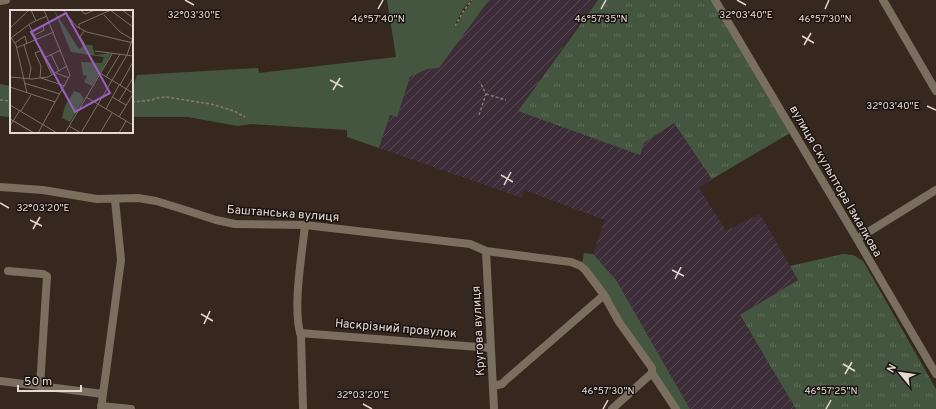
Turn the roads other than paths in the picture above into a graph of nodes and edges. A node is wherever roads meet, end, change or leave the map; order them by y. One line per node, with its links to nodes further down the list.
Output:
1 (6, 0): 4 (street)
2 (714, 0): 10 (street, вулиця Скульптора Ізмалкова)
3 (883, 0): 5 (street)
4 (0, 1)
5 (936, 91)
6 (0, 187): 8 (street, Баштанська вулиця)
7 (936, 190): 10 (street)
8 (115, 200): 9 (street, Баштанська вулиця); 21 (street)
9 (305, 225): 11 (street, Баштанська вулиця); 14 (street)
10 (857, 239): 17 (street, вулиця Скульптора Ізмалкова)
11 (486, 251): 13 (street, Баштанська вулиця); 15 (street, Кругова вулиця)
12 (8, 271): 19 (street)
13 (604, 295): 16 (street); 20 (street)
14 (300, 332): 15 (street, Наскрізний провулок); 24 (street)
15 (491, 348): 20 (street, Кругова вулиця)
16 (652, 373): 26 (street); 27 (street)
17 (936, 374)
18 (0, 380): 19 (street)
19 (40, 386): 21 (street)
20 (493, 386): 25 (street, Кругова вулиця)
21 (103, 394): 22 (street)
22 (101, 407): 23 (street)
23 (131, 409)
24 (303, 409)
25 (494, 409)
26 (612, 409)
27 (676, 409)

